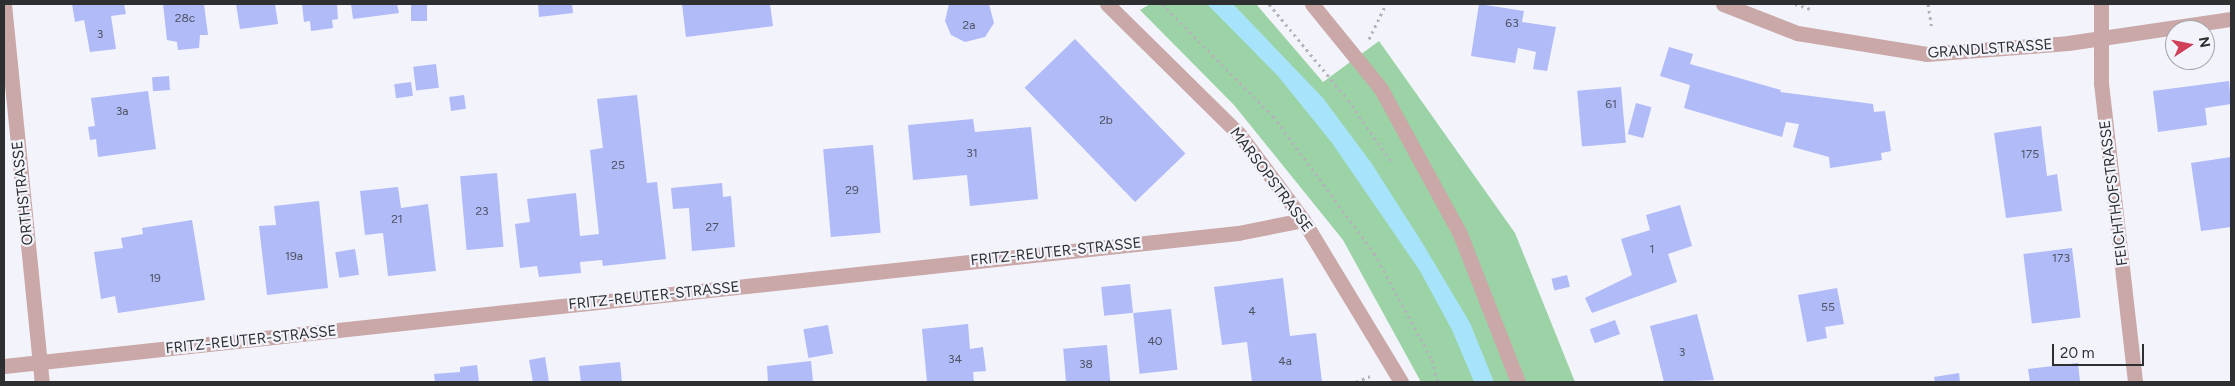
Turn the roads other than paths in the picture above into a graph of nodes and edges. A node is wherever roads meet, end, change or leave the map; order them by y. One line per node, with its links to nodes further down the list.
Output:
1 (4, 4): 9 (street, ORTHSTRASSE)
2 (1107, 4): 8 (street, MARSOPSTRASSE)
3 (1723, 4): 7 (street, GRANDLSTRASSE)
4 (2101, 4): 7 (street, FEICHTHOFSTRASSE)
5 (1318, 6): 13 (street)
6 (2231, 19): 7 (street, GRANDLSTRASSE)
7 (2101, 38): 14 (street, FEICHTHOFSTRASSE)
8 (1303, 220): 9 (street, FRITZ-REUTER-STRASSE); 12 (street, MARSOPSTRASSE)
9 (40, 362): 10 (street, FRITZ-REUTER-STRASSE); 11 (street, ORTHSTRASSE)
10 (4, 366)
11 (42, 382)
12 (1401, 382)
13 (1518, 382)
14 (2135, 382)

